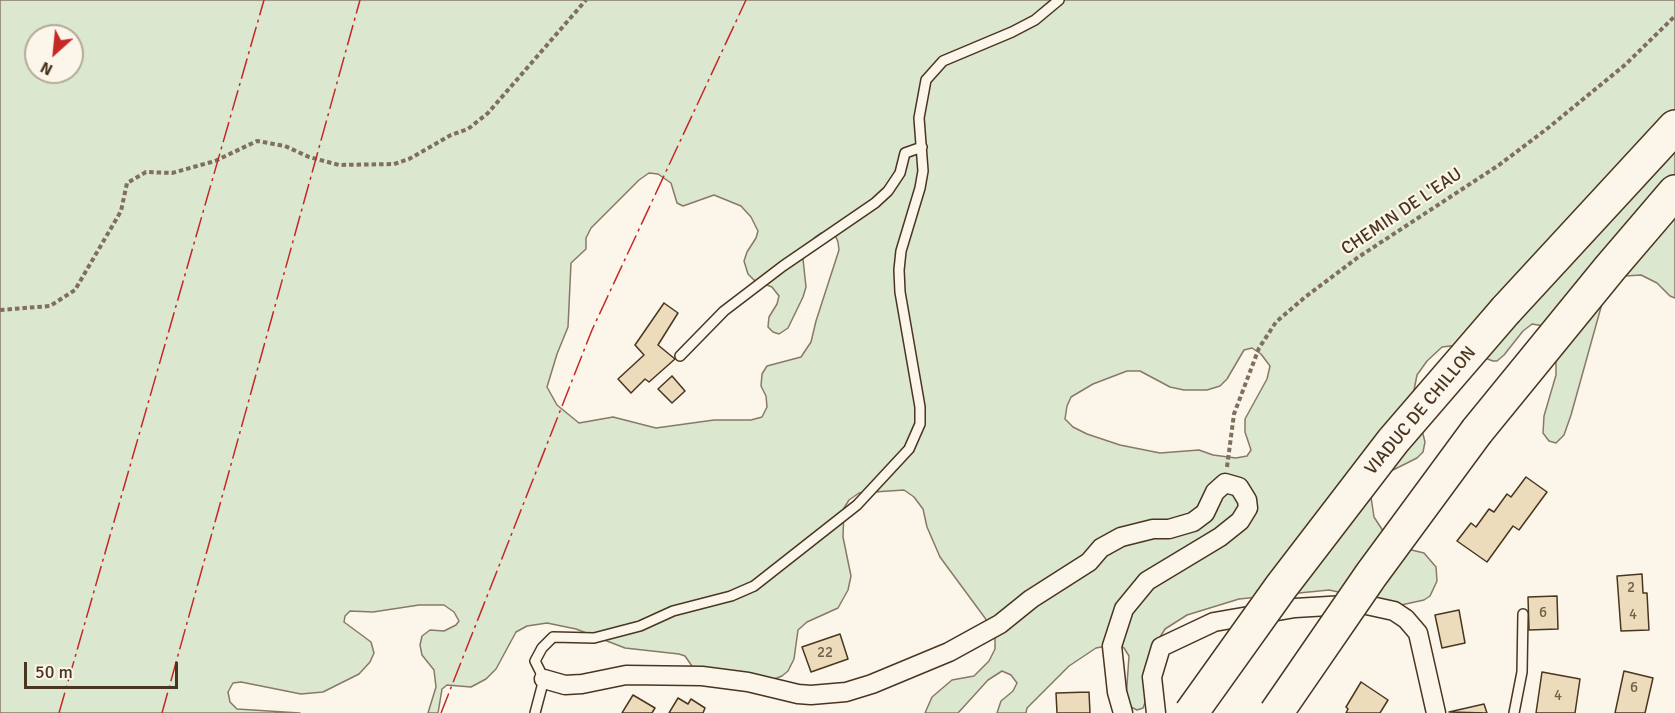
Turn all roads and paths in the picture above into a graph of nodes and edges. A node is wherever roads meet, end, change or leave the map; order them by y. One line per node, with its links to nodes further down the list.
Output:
1 (586, 0): 7 (path)
2 (1059, 0): 5 (lane)
3 (1675, 16): 9 (path, CHEMIN DE L'EAU)
4 (1675, 127): 15 (highway, VIADUC DE CHILLON, bridge)
5 (922, 147): 8 (lane); 11 (lane)
6 (1675, 192): 16 (highway, bridge)
7 (0, 310)
8 (681, 356)
9 (1225, 483): 11 (street); 13 (street)
10 (1523, 614): 18 (lane)
11 (544, 680): 12 (lane)
12 (535, 713)
13 (1123, 713)
14 (1156, 713): 17 (street)
15 (1191, 713)
16 (1276, 713)
17 (1436, 713)
18 (1514, 713)

